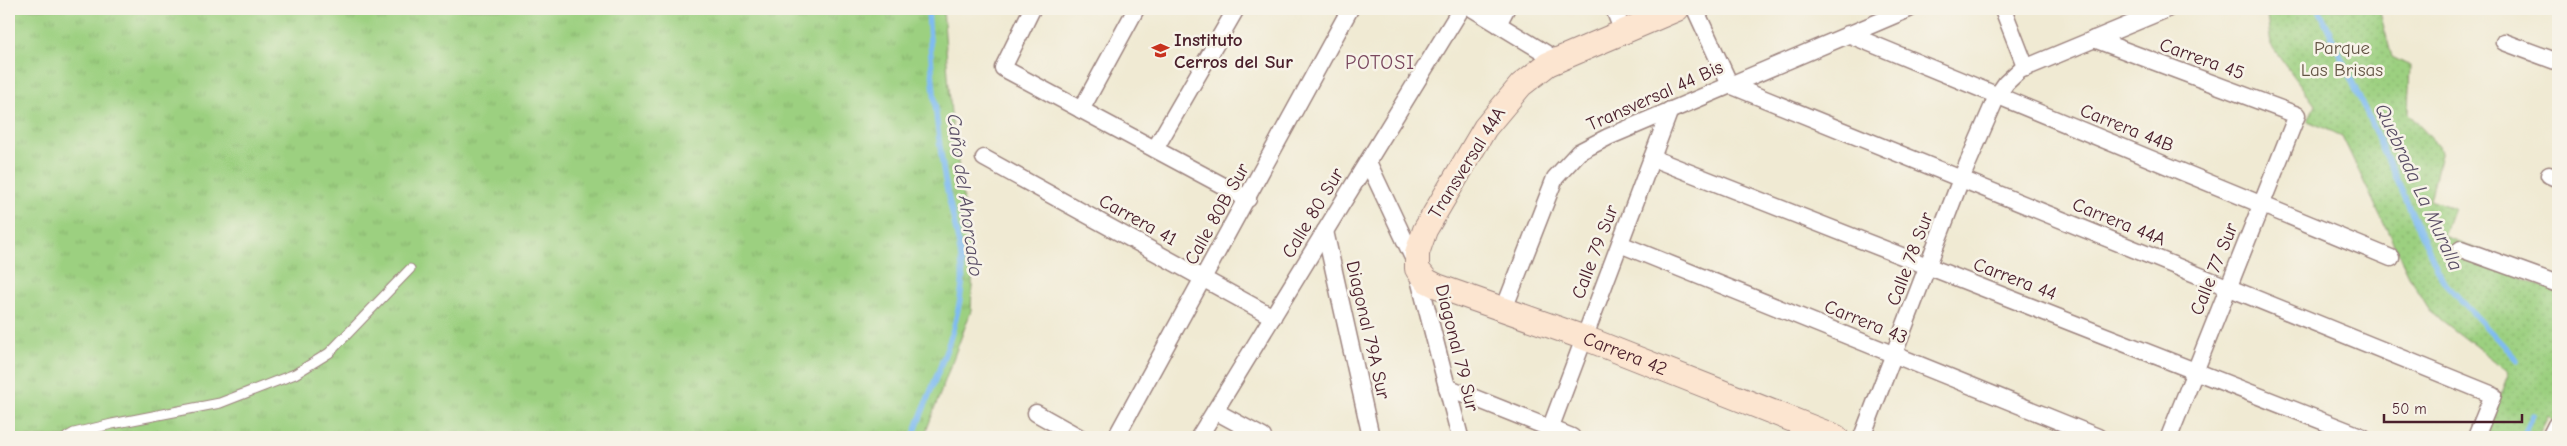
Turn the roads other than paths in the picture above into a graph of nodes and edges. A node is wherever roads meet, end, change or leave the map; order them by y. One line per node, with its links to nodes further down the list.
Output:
1 (1032, 9): 24 (street)
2 (1136, 9): 24 (street)
3 (1236, 9): 27 (street)
4 (1350, 9): 32 (street, Calle 80B Sur)
5 (1461, 9): 30 (street, Calle 80 Sur)
6 (1473, 9): 14 (street)
7 (1506, 9): 14 (street)
8 (1614, 9): 15 (street)
9 (1677, 9): 15 (street, Transversal 44A)
10 (1695, 9): 22 (street)
11 (1909, 9): 16 (street, Transversal 44 Bis)
12 (2003, 9): 21 (street)
13 (2167, 9): 17 (street, Calle 78 Sur)
14 (1498, 24): 19 (street)
15 (1623, 32): 19 (street, Transversal 44A)
16 (1848, 34): 22 (street, Transversal 44 Bis); 23 (street, Carrera 44B)
17 (2094, 40): 21 (street, Calle 78 Sur); 26 (street, Carrera 45)
18 (2504, 42): 20 (street)
19 (1557, 60): 38 (street, Transversal 44A)
20 (2558, 62)
21 (2026, 68): 23 (street, Calle 78 Sur)
22 (1730, 85): 25 (street, Transversal 44 Bis); 31 (street, Carrera 44A)
23 (1997, 96): 31 (street, Calle 78 Sur); 33 (street, Carrera 44B)
24 (1082, 110): 27 (street)
25 (1670, 110): 29 (street, Calle 79 Sur); 44 (street, Transversal 44 Bis)
26 (2297, 115): 33 (street, Calle 77 Sur)
27 (1155, 149): 32 (street)
28 (984, 158): 41 (street, Carrera 41)
29 (1652, 158): 35 (street, Calle 79 Sur); 39 (street, Carrera 44)
30 (1368, 162): 34 (street, Calle 80 Sur); 38 (street, Diagonal 79 Sur)
31 (1961, 179): 39 (street, Calle 78 Sur); 43 (street, Carrera 44A)
32 (1248, 199): 41 (street, Calle 80B Sur)
33 (2261, 205): 37 (street, Carrera 44B); 43 (street, Calle 77 Sur)
34 (1326, 231): 45 (street, Calle 80 Sur); 58 (street, Diagonal 79A Sur)
35 (1620, 244): 46 (street, Calle 79 Sur); 47 (street, Carrera 43)
36 (2461, 249): 42 (street)
37 (2391, 258)
38 (1416, 266): 44 (street, Carrera 42); 49 (street, Diagonal 79 Sur)
39 (1928, 266): 47 (street, Calle 78 Sur); 48 (street, Carrera 44)
40 (410, 269): 53 (lane)
41 (1204, 279): 45 (street, Carrera 41); 55 (street, Calle 80B Sur)
42 (2558, 284)
43 (2228, 288): 48 (street, Calle 77 Sur); 66 (street, Carrera 44A)
44 (1504, 309): 46 (street, Carrera 42)
45 (1273, 317): 50 (street, Calle 80 Sur)
46 (1585, 338): 52 (street, Calle 79 Sur); 61 (street, Carrera 42)
47 (1895, 355): 62 (street, Calle 78 Sur); 63 (street, Carrera 43)
48 (2195, 371): 64 (street, Calle 77 Sur); 65 (street, Carrera 44)
49 (1447, 388): 52 (street); 59 (street, Diagonal 79 Sur)
50 (1215, 411): 56 (street, Calle 80 Sur); 57 (street)
51 (1036, 413): 54 (street)
52 (1549, 433): 60 (street)
53 (67, 437)
54 (1079, 437)
55 (1116, 437)
56 (1199, 437)
57 (1263, 437)
58 (1371, 437)
59 (1460, 437)
60 (1572, 437)
61 (1836, 437)
62 (1862, 437)
63 (2098, 437)
64 (2169, 437)
65 (2363, 437)
66 (2476, 437)

